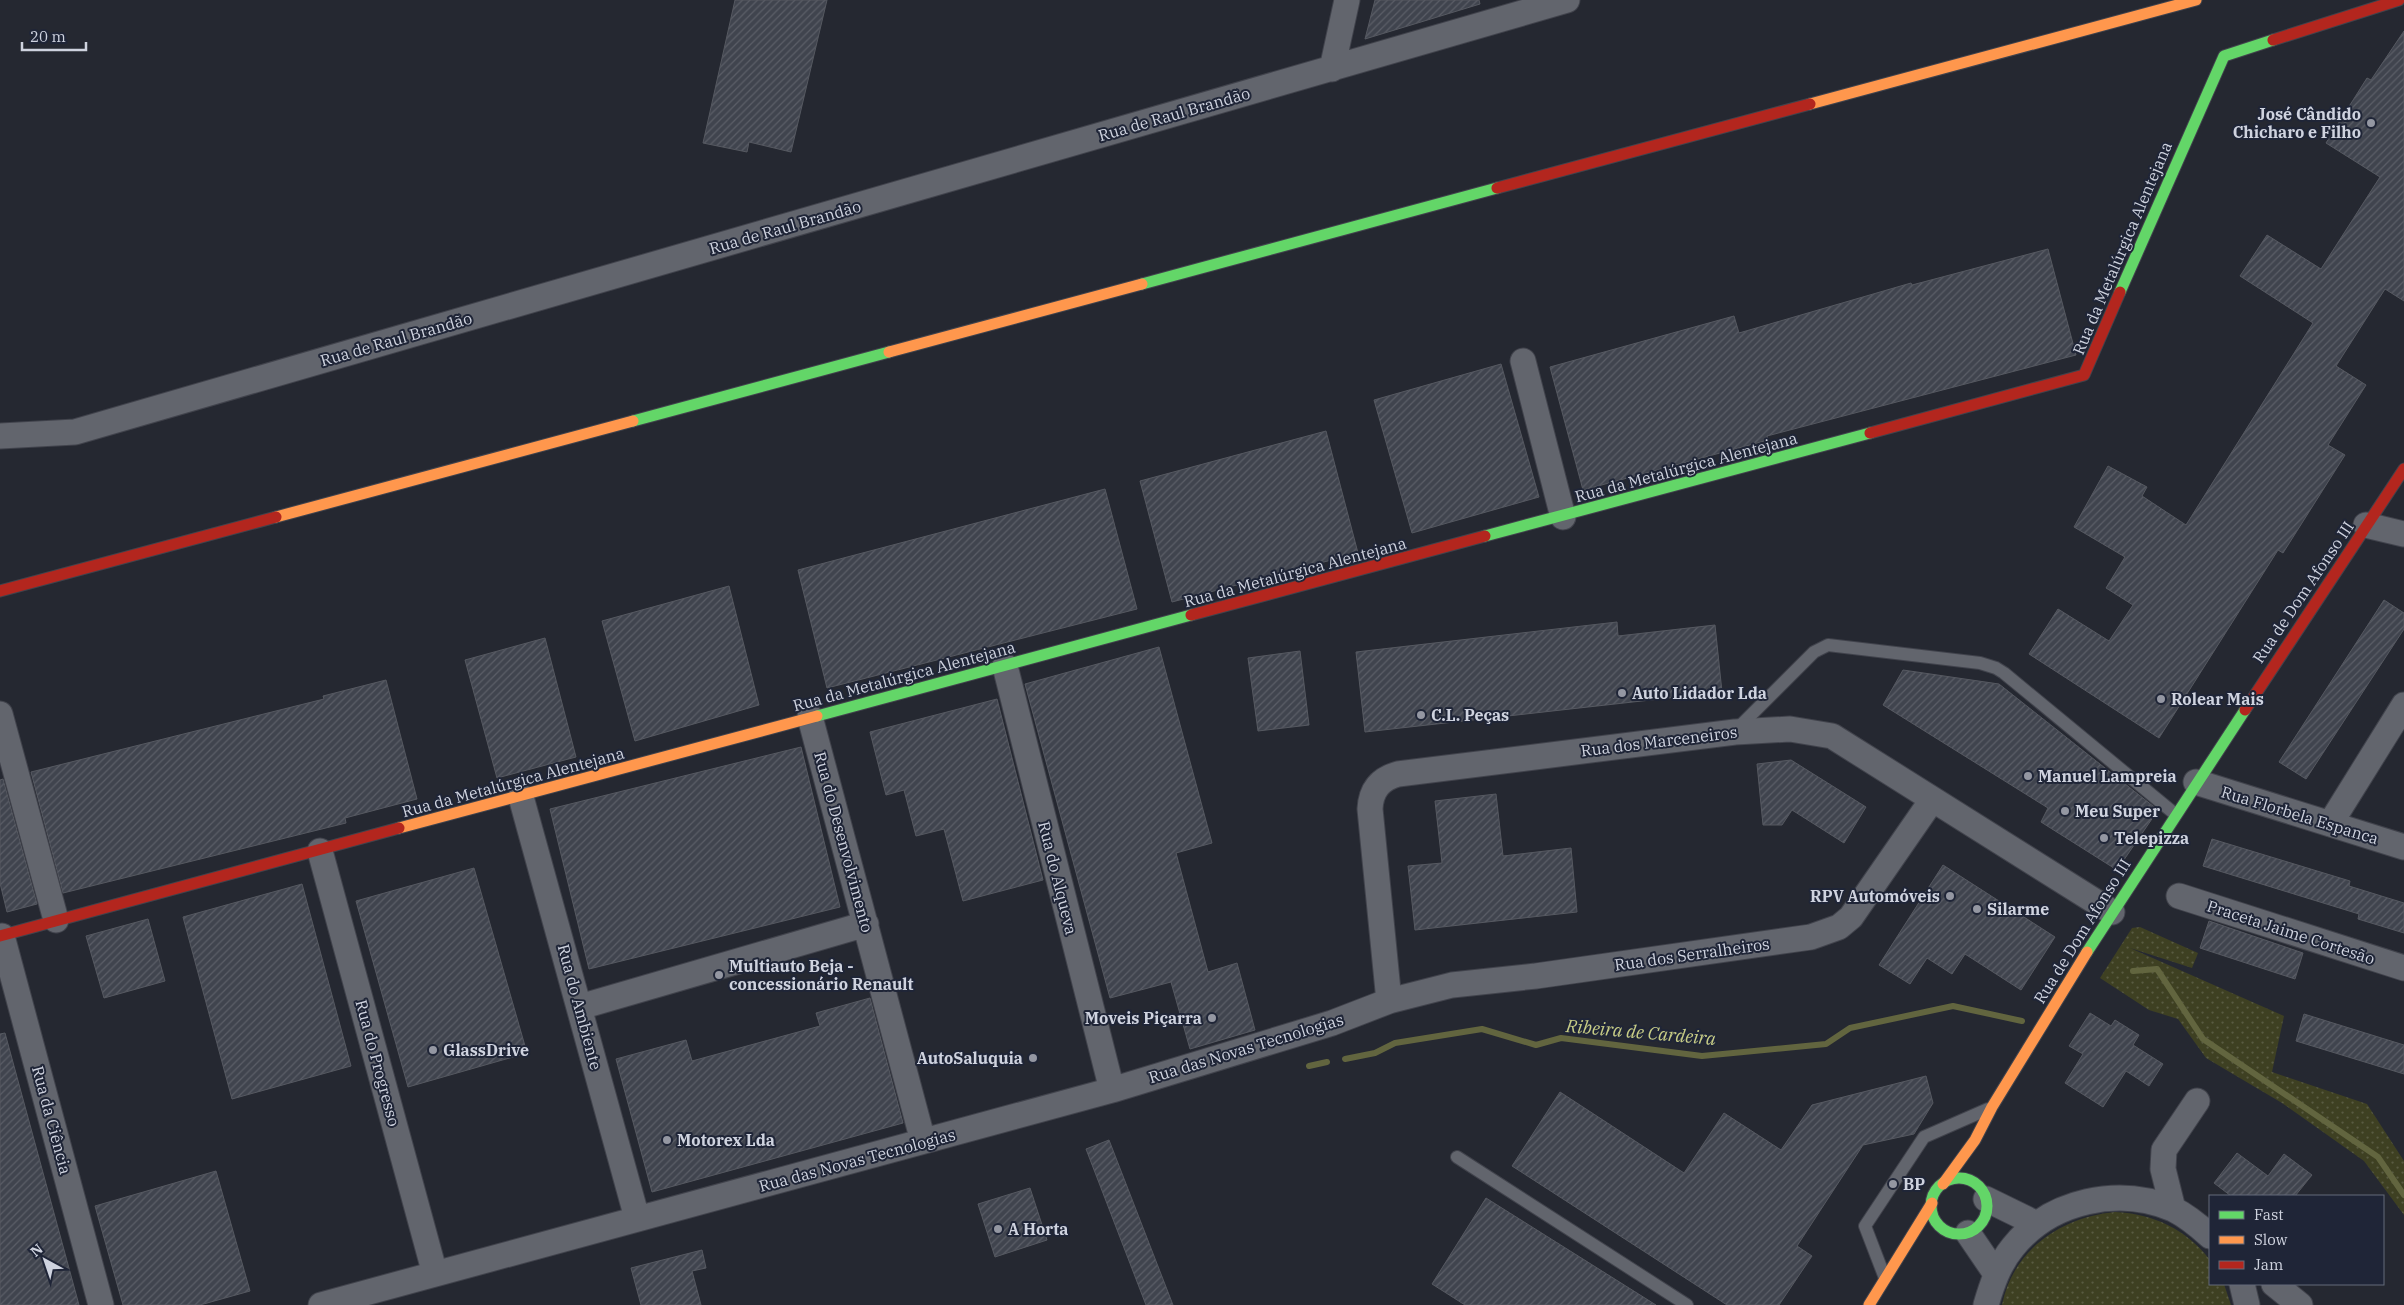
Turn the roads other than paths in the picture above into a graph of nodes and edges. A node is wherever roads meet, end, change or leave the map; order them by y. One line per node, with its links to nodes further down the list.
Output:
1 (1347, 0): 5 (street)
2 (1567, 0): 5 (street, Rua de Raul Brandão)
3 (2196, 0): 12 (main road)
4 (2398, 0): 9 (main road, Rua da Metalúrgica Alentejana)
5 (1332, 68): 7 (street, Rua de Raul Brandão)
6 (1523, 361): 9 (street)
7 (0, 436)
8 (2404, 469): 10 (main road, Rua de Dom Afonso III)
9 (1563, 517): 13 (main road, Rua da Metalúrgica Alentejana)
10 (2366, 526): 11 (street); 19 (main road, Rua de Dom Afonso III)
11 (2404, 534)
12 (0, 591)
13 (1005, 666): 16 (main road, Rua da Metalúrgica Alentejana); 34 (street, Rua do Alqueva)
14 (2404, 705): 17 (street)
15 (0, 714): 28 (street)
16 (810, 717): 20 (main road, Rua da Metalúrgica Alentejana); 29 (street, Rua do Desenvolvimento)
17 (2397, 728): 23 (street)
18 (1735, 732): 21 (street, Rua dos Marceneiros); 22 (lane); 32 (street, Rua dos Marceneiros)
19 (2196, 782): 22 (main road, Rua de Dom Afonso III); 23 (street, Rua Florbela Espanca)
20 (521, 797): 25 (main road, Rua da Metalúrgica Alentejana); 33 (street, Rua do Ambiente)
21 (1932, 800): 27 (street, Rua dos Marceneiros); 32 (street, Rua dos Serralheiros)
22 (2175, 814): 27 (main road, Rua de Dom Afonso III)
23 (2330, 824): 24 (street, Rua Florbela Espanca)
24 (2404, 847)
25 (320, 851): 28 (main road, Rua da Metalúrgica Alentejana); 49 (street, Rua do Progresso)
26 (2179, 896): 31 (street, Praceta Jaime Cortesão)
27 (2112, 912): 36 (main road, Rua de Dom Afonso III)
28 (56, 920): 30 (main road, Rua da Metalúrgica Alentejana)
29 (866, 924): 33 (street); 38 (street, Rua do Desenvolvimento)
30 (1, 936): 54 (street, Rua da Ciência)
31 (2404, 968)
32 (1389, 1000): 34 (street, Rua das Novas Tecnologias)
33 (580, 1007): 44 (street, Rua do Ambiente)
34 (1112, 1090): 38 (street, Rua das Novas Tecnologias)
35 (2197, 1101): 43 (street)
36 (1992, 1107): 37 (main road, Rua de Dom Afonso III); 51 (lane)
37 (1975, 1140): 40 (main road, Rua de Dom Afonso III); 41 (main road)
38 (923, 1141): 44 (street, Rua das Novas Tecnologias)
39 (1457, 1157): 56 (lane)
40 (1942, 1184): 41 (main road); 42 (main road)
41 (1983, 1194): 45 (street); 46 (main road)
42 (1932, 1203): 46 (main road); 48 (main road)
43 (2173, 1209): 45 (street); 47 (street)
44 (637, 1218): 49 (street, Rua das Novas Tecnologias)
45 (2037, 1224): 50 (street)
46 (1957, 1232): 48 (main road); 50 (street)
47 (2209, 1235)
48 (1907, 1246): 51 (main road)
49 (435, 1274): 55 (street, Rua das Novas Tecnologias)
50 (1996, 1274): 58 (street)
51 (1886, 1279): 57 (main road)
52 (2242, 1285): 59 (street)
53 (2275, 1285): 60 (street)
54 (101, 1305)
55 (321, 1305)
56 (1688, 1305)
57 (1870, 1305)
58 (1986, 1305)
59 (2247, 1305)
60 (2300, 1305)

